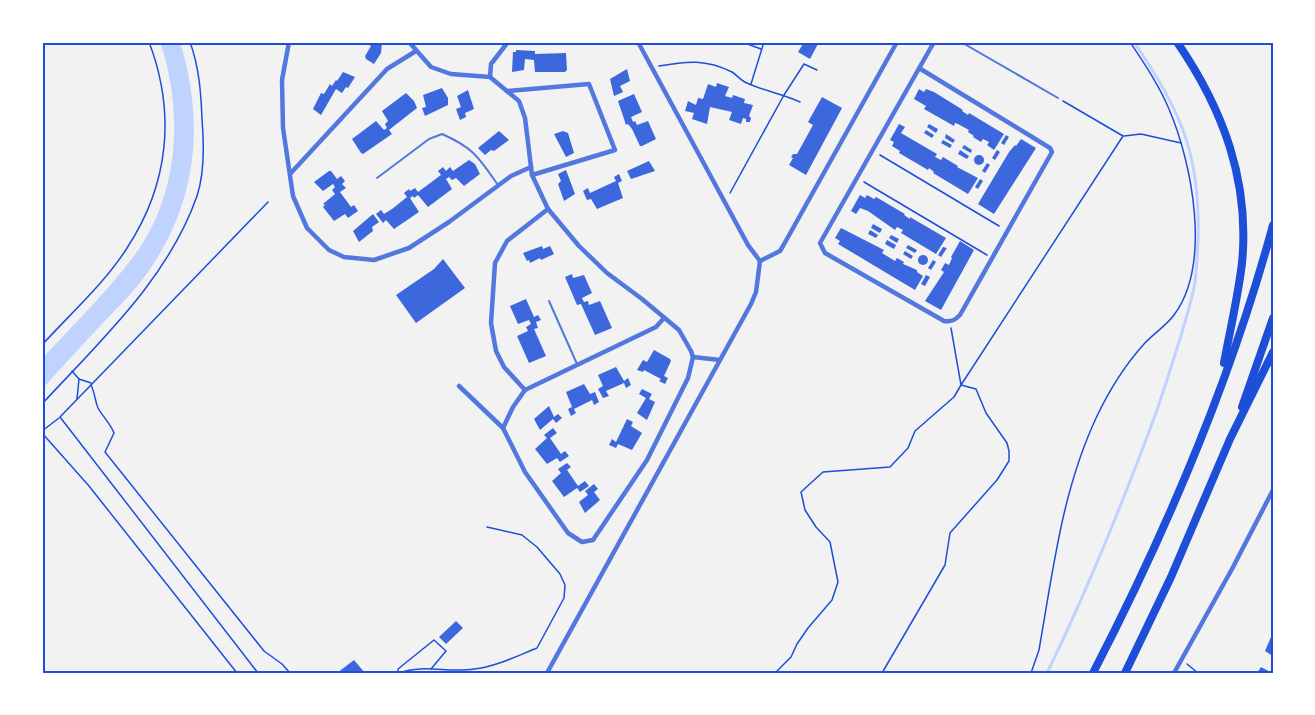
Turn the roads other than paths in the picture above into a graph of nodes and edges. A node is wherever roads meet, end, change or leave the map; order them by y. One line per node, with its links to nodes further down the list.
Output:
1 (289, 42): 15 (street)
2 (409, 42): 9 (street)
3 (508, 42): 11 (street)
4 (638, 42): 21 (street)
5 (897, 42): 21 (street)
6 (934, 42): 10 (street)
7 (961, 42): 13 (lane)
8 (1177, 42): 30 (highway)
9 (416, 51): 11 (street); 15 (street)
10 (919, 68): 10 (street)
11 (490, 77): 12 (street)
12 (507, 91): 14 (street); 16 (street)
13 (1058, 98)
14 (531, 166): 16 (street); 18 (street)
15 (290, 175): 18 (street)
16 (532, 175): 19 (street)
17 (377, 178): 18 (lane)
18 (498, 185)
19 (548, 209): 23 (street); 31 (street)
20 (1273, 225): 30 (highway)
21 (760, 261): 27 (street)
22 (549, 301): 28 (lane)
23 (664, 318): 26 (street); 28 (street)
24 (1273, 318): 33 (highway)
25 (1273, 352): 33 (highway)
26 (693, 357): 27 (street); 32 (street)
27 (720, 360): 35 (street)
28 (578, 364): 31 (street)
29 (459, 386): 32 (street)
30 (1220, 387): 36 (highway)
31 (525, 390): 32 (street)
32 (503, 428)
33 (1230, 439): 37 (highway)
34 (1273, 490): 38 (street)
35 (547, 673)
36 (1094, 673)
37 (1125, 673)
38 (1174, 673)

